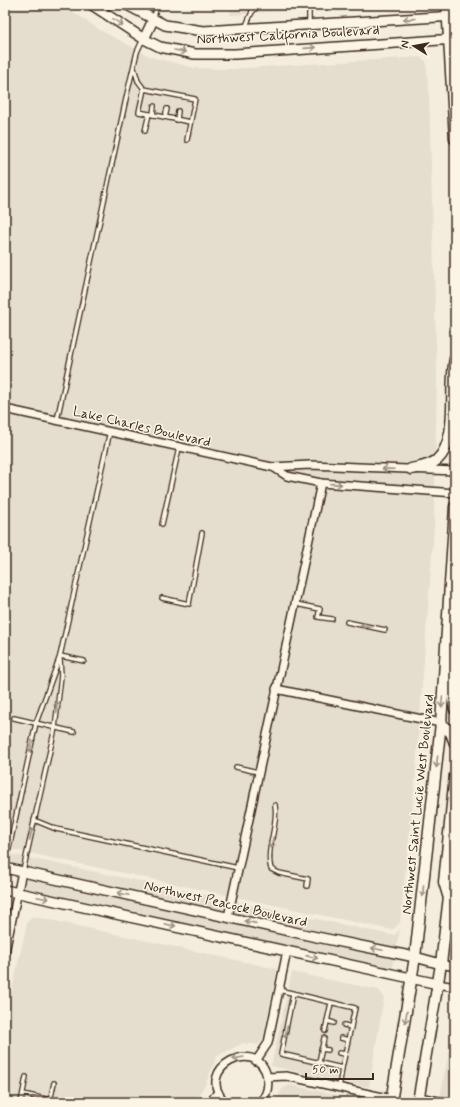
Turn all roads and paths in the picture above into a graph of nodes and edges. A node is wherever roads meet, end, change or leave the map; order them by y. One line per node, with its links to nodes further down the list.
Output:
1 (92, 5): 13 (street, Northwest California Boulevard, one-way to 13)
2 (126, 5): 10 (street, Northwest California Boulevard)
3 (157, 5): 10 (lane)
4 (251, 5): 8 (lane)
5 (259, 5): 8 (lane)
6 (309, 5): 11 (lane)
7 (448, 5): 9 (main road)
8 (252, 12): 12 (lane)
9 (452, 16): 11 (street, Northwest California Boulevard, one-way to 11); 14 (main road)
10 (153, 20): 12 (street, Northwest California Boulevard); 13 (street)
11 (309, 25): 12 (street, Northwest California Boulevard)
12 (245, 28)
13 (144, 39): 14 (street, Northwest California Boulevard, one-way to 14); 15 (lane)
14 (452, 39): 23 (main road)
15 (134, 68): 16 (lane); 36 (lane)
16 (144, 89): 17 (lane); 27 (lane)
17 (157, 91): 18 (lane); 19 (lane)
18 (170, 94): 20 (lane); 21 (lane)
19 (156, 96)
20 (182, 96): 22 (lane); 30 (lane)
21 (169, 99)
22 (180, 102)
23 (454, 102): 32 (main road)
24 (154, 106): 27 (lane)
25 (167, 109): 28 (lane)
26 (178, 111): 29 (lane)
27 (151, 114): 28 (lane); 31 (lane)
28 (166, 117): 29 (lane)
29 (177, 120): 30 (lane)
30 (190, 122): 33 (lane)
31 (145, 131)
32 (455, 139)
33 (187, 140)
34 (455, 359): 40 (main road)
35 (5, 410): 36 (street, Lake Charles Boulevard)
36 (57, 420): 37 (street, Lake Charles Boulevard)
37 (110, 431): 38 (street, Lake Charles Boulevard); 54 (lane)
38 (179, 448): 39 (street, Lake Charles Boulevard); 45 (lane)
39 (272, 467): 40 (street, one-way to 39); 42 (street)
40 (411, 470): 41 (street)
41 (455, 471)
42 (320, 483): 43 (street, one-way to 43); 49 (street)
43 (455, 493)
44 (455, 507): 47 (main road, Northwest Saint Lucie West Boulevard)
45 (162, 524)
46 (202, 533): 48 (lane)
47 (454, 547): 60 (main road, Northwest Saint Lucie West Boulevard, one-way to 60)
48 (162, 598)
49 (295, 604): 50 (lane); 56 (street)
50 (332, 619)
51 (347, 622): 52 (lane, one-way to 51)
52 (385, 630)
53 (455, 640): 57 (main road)
54 (60, 656): 55 (lane); 59 (lane); 61 (lane, one-way to 54)
55 (84, 661)
56 (276, 689): 60 (street); 65 (street)
57 (455, 709)
58 (14, 718): 59 (lane)
59 (36, 723): 61 (lane); 70 (lane, one-way to 70)
60 (441, 723): 63 (main road); 80 (main road, Northwest Saint Lucie West Boulevard, one-way to 80)
61 (55, 728): 62 (lane); 68 (lane)
62 (74, 732)
63 (455, 743)
64 (236, 767): 65 (lane)
65 (258, 772): 71 (street)
66 (455, 775): 76 (main road)
67 (275, 805): 73 (lane, one-way to 73)
68 (34, 820): 71 (lane); 72 (lane, one-way to 68)
69 (455, 846): 76 (main road)
70 (5, 868): 72 (street, Northwest Peacock Boulevard)
71 (238, 868): 77 (street)
72 (22, 872): 75 (street); 77 (street, Northwest Peacock Boulevard, one-way to 72)
73 (307, 886)
74 (5, 890): 75 (street)
75 (18, 892): 78 (street, one-way to 78); 79 (street)
76 (449, 901): 81 (main road)
77 (228, 917): 80 (street, Northwest Peacock Boulevard, one-way to 77)
78 (287, 951): 83 (street, one-way to 83); 86 (street)
79 (5, 952)
80 (416, 957): 81 (street, Northwest Peacock Boulevard); 83 (main road, Northwest Saint Lucie West Boulevard)
81 (441, 964): 82 (street); 84 (main road)
82 (455, 967)
83 (412, 978): 84 (street); 112 (main road, Northwest Saint Lucie West Boulevard, one-way to 112)
84 (438, 984): 85 (street); 110 (main road)
85 (455, 987)
86 (279, 990): 87 (lane); 101 (street)
87 (293, 994): 88 (lane); 102 (lane, one-way to 102)
88 (331, 1003): 89 (lane); 92 (lane)
89 (327, 1021): 90 (lane); 93 (lane)
90 (334, 1023)
91 (344, 1025): 92 (lane)
92 (351, 1027): 96 (lane)
93 (325, 1031)
94 (324, 1038): 97 (lane)
95 (342, 1038): 96 (lane)
96 (348, 1040): 100 (lane)
97 (321, 1049): 98 (lane); 102 (lane)
98 (328, 1050)
99 (338, 1052): 100 (lane)
100 (345, 1054): 103 (lane)
101 (256, 1061): 105 (street); 108 (street, one-way to 108)
102 (319, 1062): 103 (lane)
103 (342, 1068): 107 (lane)
104 (26, 1077): 109 (lane)
105 (267, 1077): 107 (street); 116 (street)
106 (54, 1083): 111 (lane)
107 (339, 1088): 112 (street)
108 (218, 1092): 114 (street); 115 (street)
109 (23, 1094): 111 (lane); 113 (lane)
110 (419, 1099): 117 (street)
111 (50, 1101)
112 (392, 1101)
113 (21, 1102)
114 (210, 1102)
115 (225, 1102)
116 (260, 1102)
117 (443, 1102)

